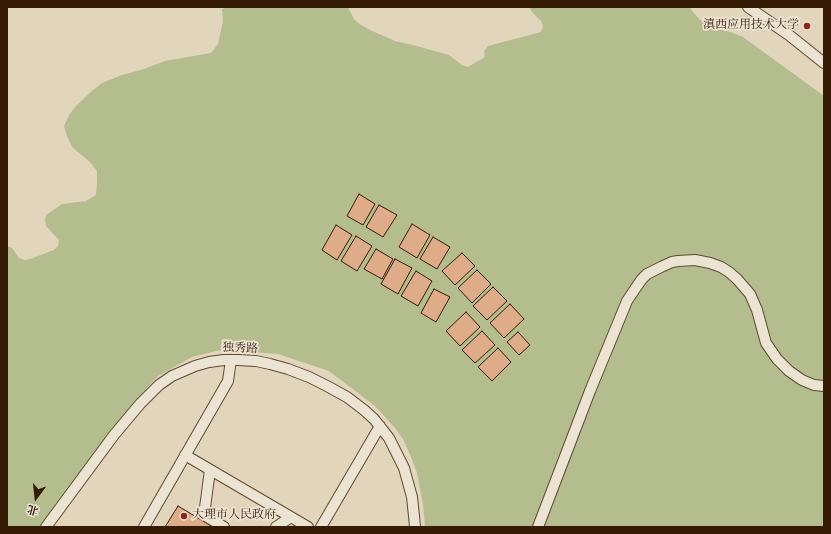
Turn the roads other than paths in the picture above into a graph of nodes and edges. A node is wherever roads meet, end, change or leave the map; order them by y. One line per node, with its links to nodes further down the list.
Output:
1 (748, 7): 2 (street)
2 (824, 63)
3 (231, 360): 5 (street, 独秀路); 6 (street); 9 (street, 独秀路)
4 (824, 386): 16 (street)
5 (380, 426): 14 (street); 15 (street, 独秀路)
6 (185, 455): 7 (street); 10 (street)
7 (210, 470): 8 (street); 11 (street)
8 (291, 517): 12 (street); 13 (street)
9 (46, 527)
10 (144, 527)
11 (224, 527)
12 (276, 527)
13 (308, 527)
14 (321, 527)
15 (415, 527)
16 (538, 527)

